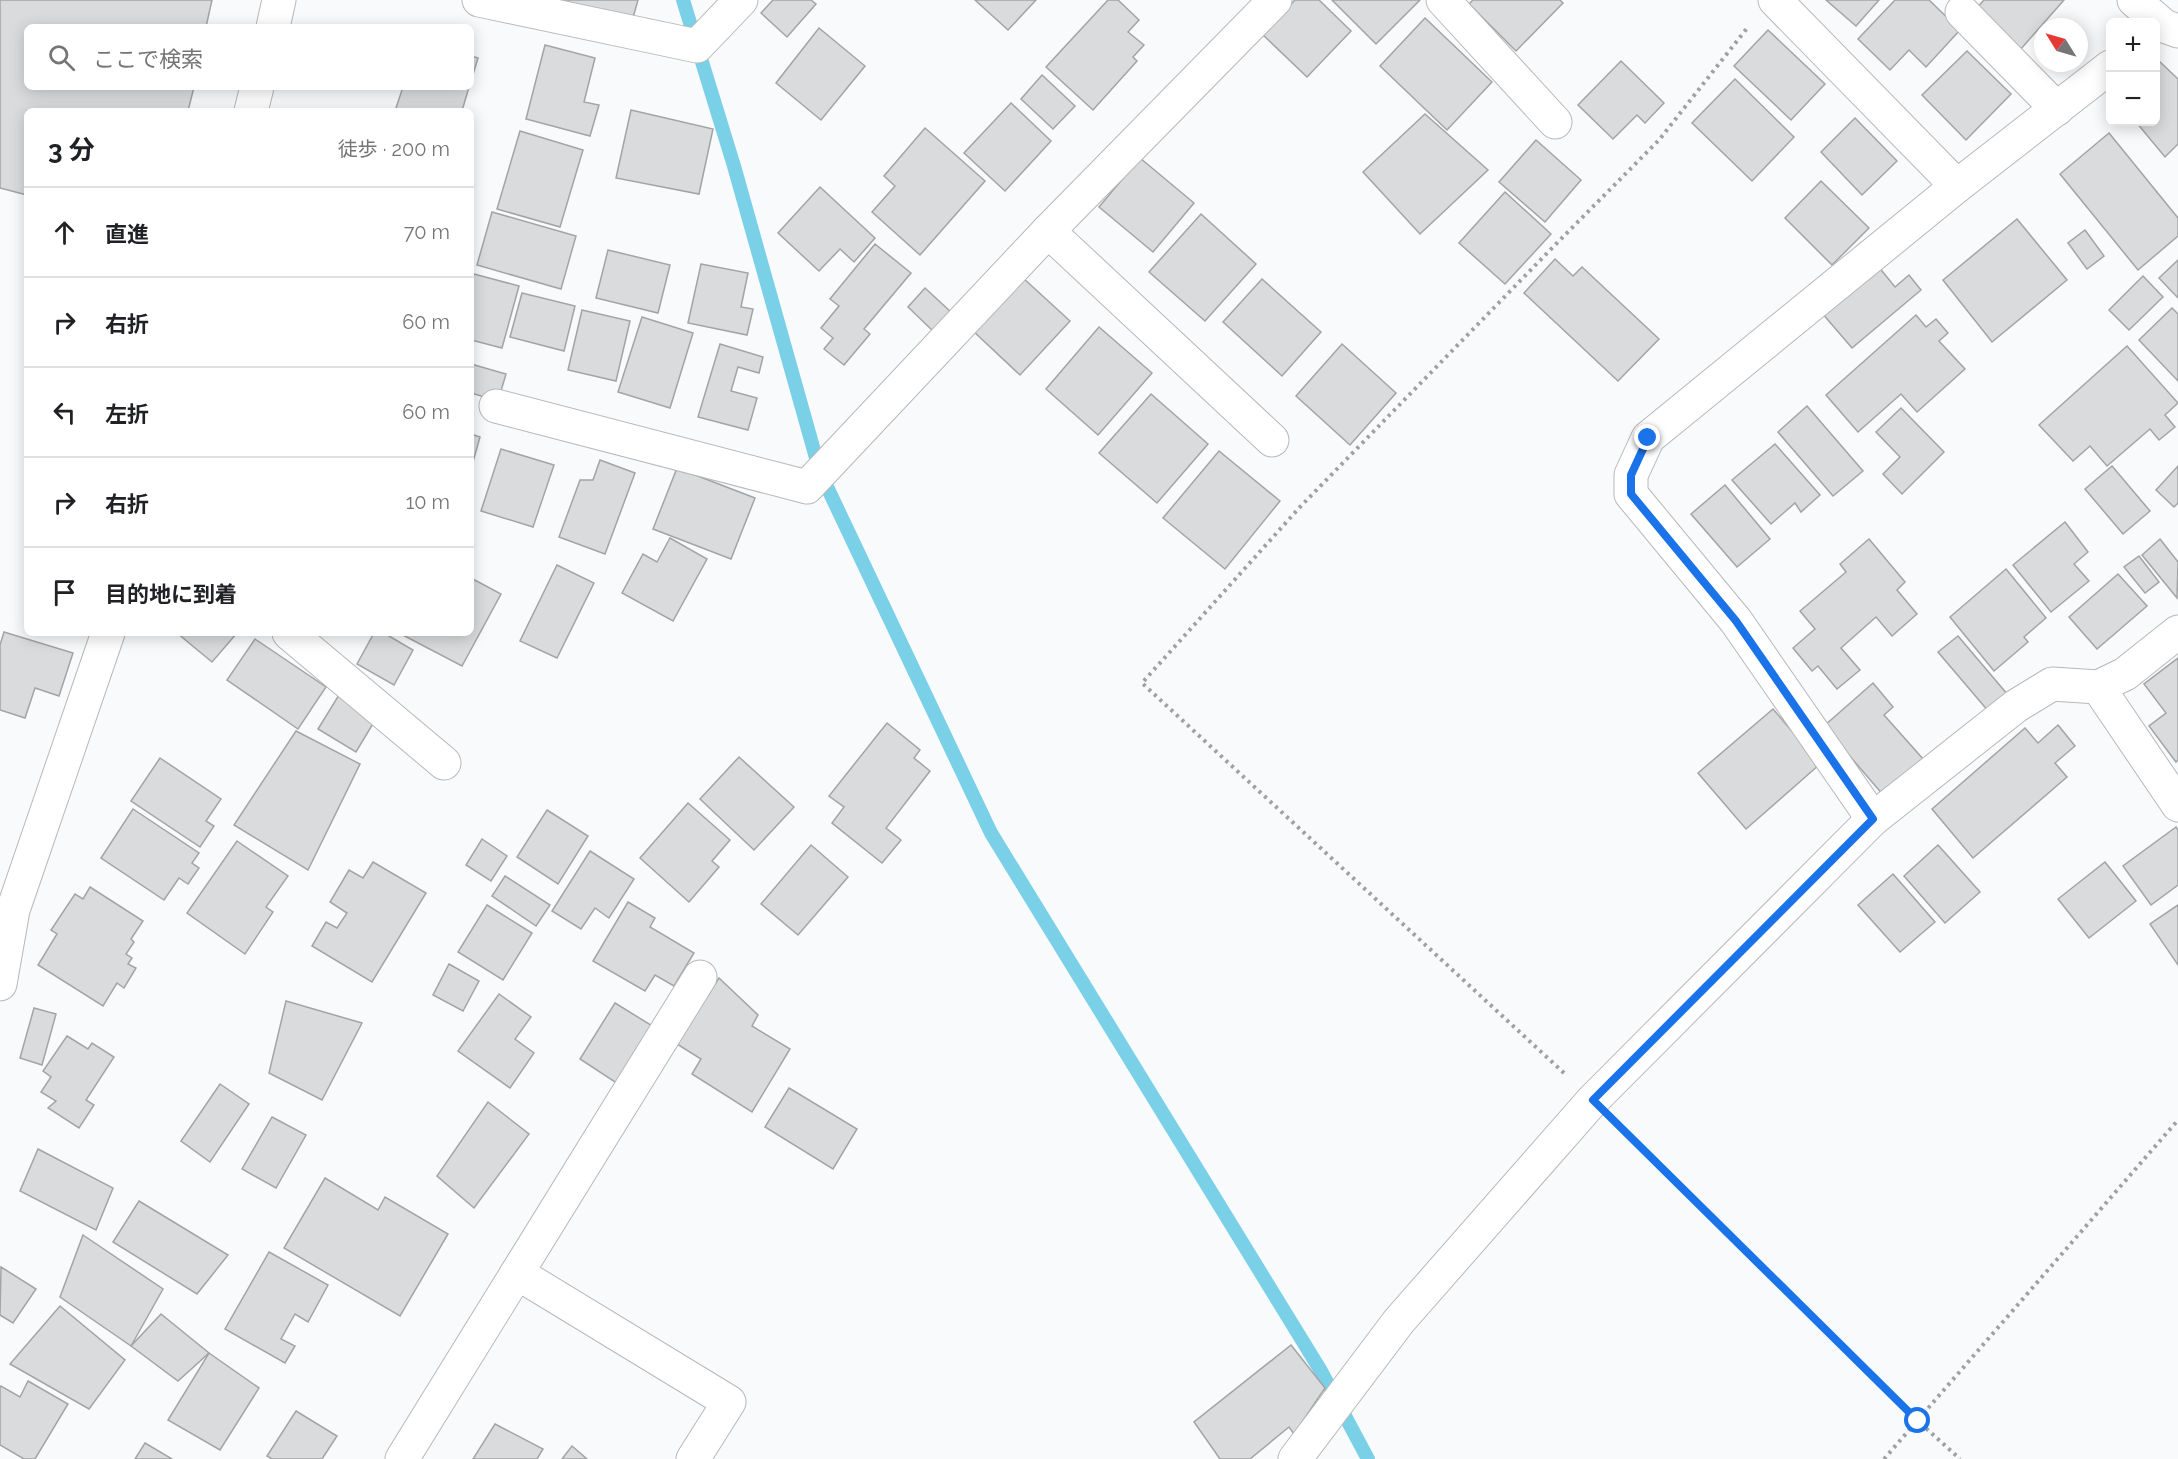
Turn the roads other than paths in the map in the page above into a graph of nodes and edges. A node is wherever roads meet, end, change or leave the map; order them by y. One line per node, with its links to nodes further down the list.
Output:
1 (279, 0): 9 (street)
2 (479, 0): 3 (street)
3 (741, 0)
4 (1275, 0): 17 (street)
5 (1443, 0): 15 (street)
6 (2134, 0): 10 (street)
7 (1765, 9): 16 (street)
8 (1962, 12): 14 (street)
9 (274, 24)
10 (2169, 25)
11 (2106, 70): 14 (street)
12 (256, 90): 13 (street)
13 (252, 108)
14 (2057, 109): 16 (street)
15 (1555, 122)
16 (1957, 186): 26 (street)
17 (1048, 231): 18 (street); 19 (street)
18 (496, 406)
19 (1272, 440)
20 (2178, 632): 23 (street)
21 (107, 636): 28 (street)
22 (293, 636): 24 (street)
23 (2098, 687): 25 (street); 26 (street)
24 (444, 763)
25 (2178, 805)
26 (1873, 819): 32 (street)
27 (700, 977): 29 (street)
28 (0, 984)
29 (517, 1273): 30 (street); 31 (street)
30 (402, 1459)
31 (693, 1459)
32 (1295, 1459)

